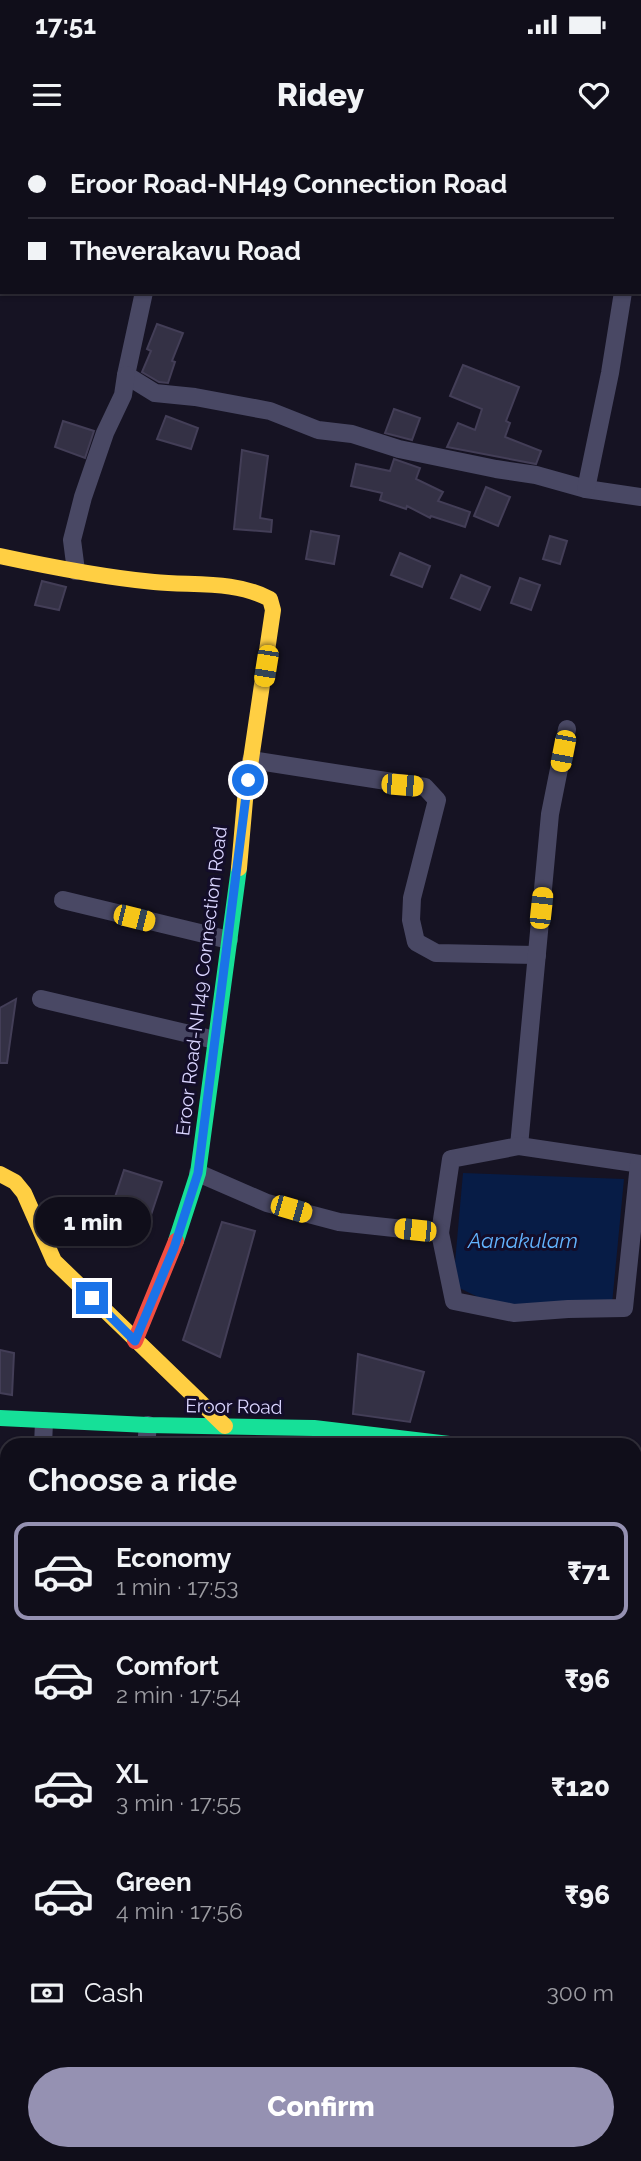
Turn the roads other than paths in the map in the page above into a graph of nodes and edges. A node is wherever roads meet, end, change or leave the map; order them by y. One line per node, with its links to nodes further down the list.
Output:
1 (144, 294): 3 (street)
2 (623, 294): 4 (street)
3 (126, 375): 4 (street); 7 (street)
4 (586, 489): 5 (street)
5 (641, 497)
6 (0, 556): 7 (street, Eroor Road-NH49 Connection Road)
7 (76, 571): 9 (street, Eroor Road-NH49 Connection Road)
8 (567, 729): 12 (street)
9 (251, 760): 11 (street, Eroor Road-NH49 Connection Road); 12 (street)
10 (63, 900): 11 (street)
11 (229, 940): 14 (street, Eroor Road-NH49 Connection Road)
12 (537, 955): 15 (street)
13 (41, 999): 14 (street)
14 (215, 1040): 17 (street, Eroor Road-NH49 Connection Road)
15 (519, 1146): 16 (street); 19 (street)
16 (640, 1164): 19 (street)
17 (198, 1173): 19 (street); 20 (street, Eroor Road-NH49 Connection Road)
18 (0, 1174): 20 (street)
19 (440, 1233)
20 (135, 1341): 24 (street)
21 (0, 1418): 22 (street, Eroor Road)
22 (44, 1421): 23 (street, Eroor Road); 25 (street)
23 (148, 1425): 24 (street, Eroor Road); 26 (street)
24 (225, 1426): 27 (street, Eroor Road)
25 (43, 1438)
26 (147, 1438)
27 (390, 1438)

